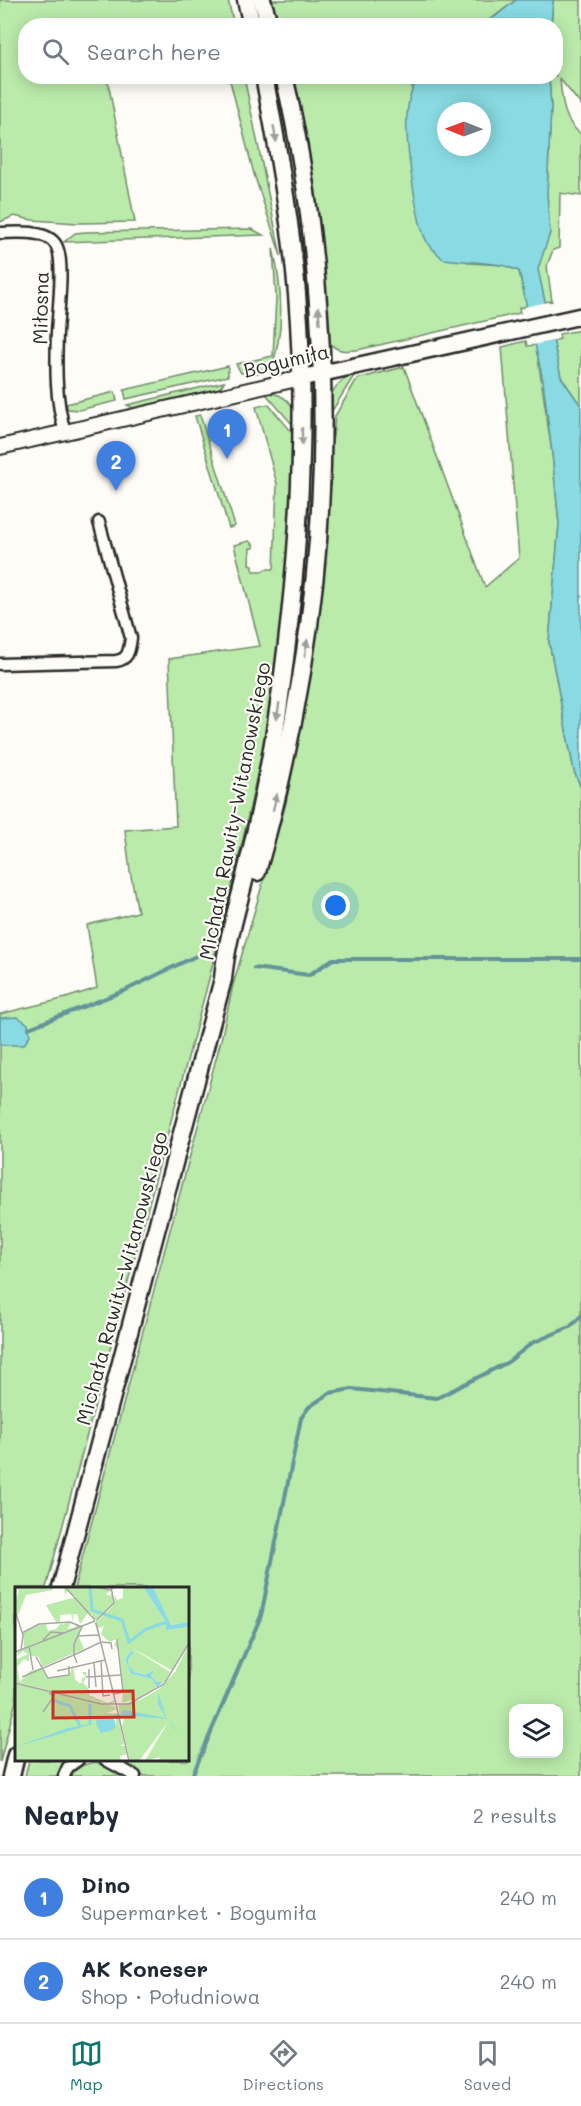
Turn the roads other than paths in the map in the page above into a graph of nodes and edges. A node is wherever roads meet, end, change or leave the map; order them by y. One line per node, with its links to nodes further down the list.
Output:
1 (246, 0): 3 (main road)
2 (262, 0): 4 (main road)
3 (250, 18)
4 (268, 18)
5 (265, 84): 10 (main road, Michała Rawity-Witanowskiego, one-way to 10)
6 (285, 84): 9 (main road, Michała Rawity-Witanowskiego, one-way to 6)
7 (0, 233): 11 (street, Miłosna)
8 (581, 316): 9 (main road, Bogumiła)
9 (322, 374): 10 (main road, Bogumiła); 15 (main road, Michała Rawity-Witanowskiego, one-way to 9)
10 (301, 378): 11 (street, Bogumiła); 15 (main road, Michała Rawity-Witanowskiego, one-way to 15)
11 (65, 432): 12 (street, Bogumiła)
12 (0, 447)
13 (99, 522): 14 (street)
14 (0, 664)
15 (223, 979): 16 (main road, Michała Rawity-Witanowskiego)
16 (61, 1587)
17 (15, 1759): 20 (main road)
18 (77, 1761): 21 (street)
19 (108, 1761): 22 (street)
20 (11, 1776)
21 (64, 1776)
22 (135, 1776)

